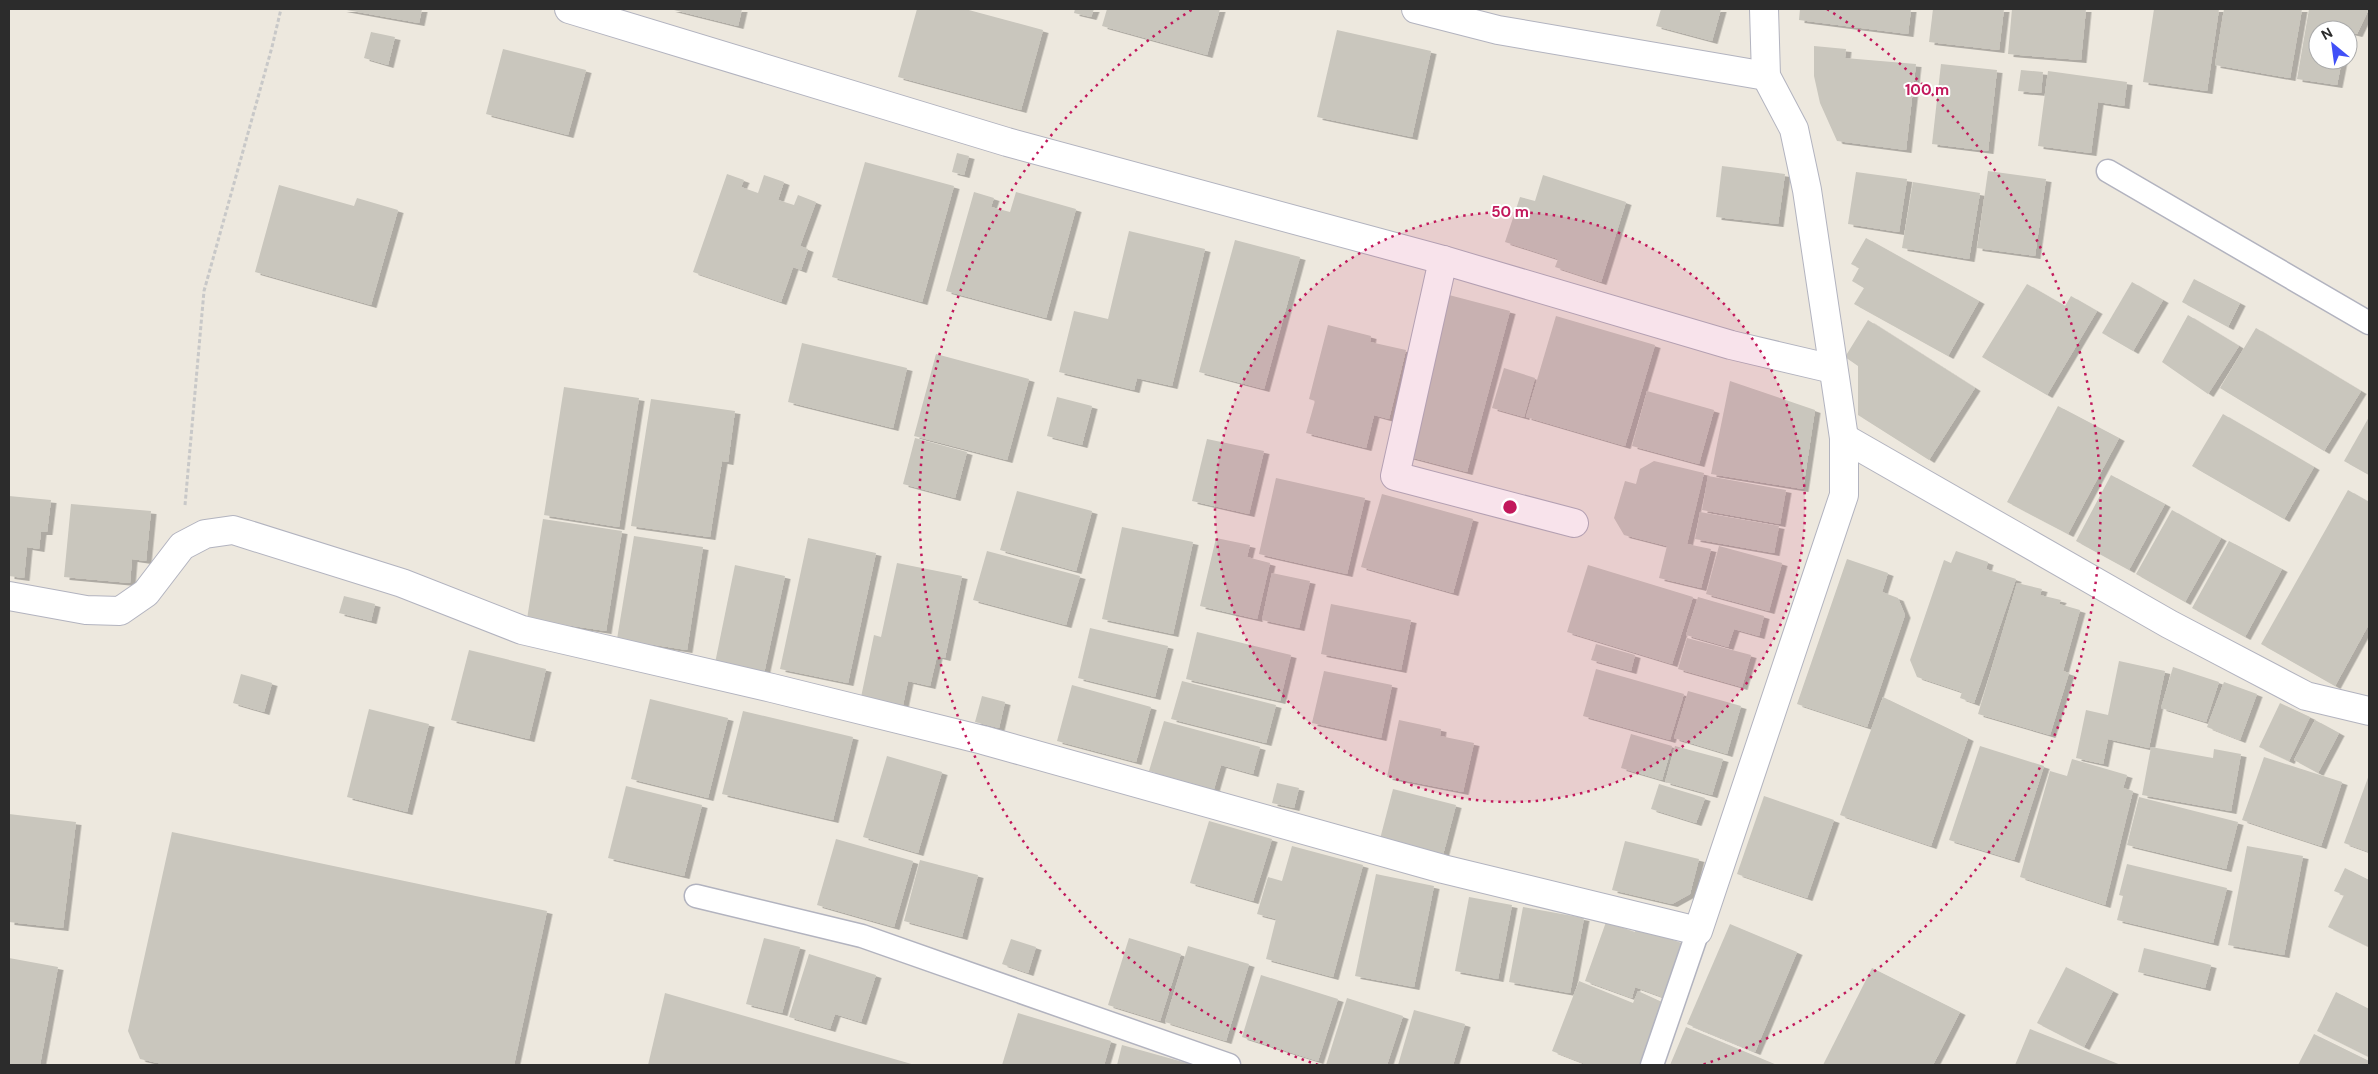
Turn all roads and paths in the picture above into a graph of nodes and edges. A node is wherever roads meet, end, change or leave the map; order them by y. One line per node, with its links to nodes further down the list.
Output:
1 (281, 9): 12 (path)
2 (569, 9): 7 (street)
3 (1416, 9): 5 (street)
4 (1764, 9): 5 (street)
5 (1766, 76): 9 (street)
6 (2108, 171): 8 (lane)
7 (1444, 260): 9 (street); 11 (street)
8 (2369, 324)
9 (1832, 369): 10 (street)
10 (1844, 438): 14 (street); 16 (street)
11 (1574, 523)
12 (182, 546): 13 (street); 16 (street)
13 (9, 596)
14 (2369, 711)
15 (696, 896): 17 (lane)
16 (1698, 931): 18 (lane)
17 (1229, 1065)
18 (1652, 1065)

